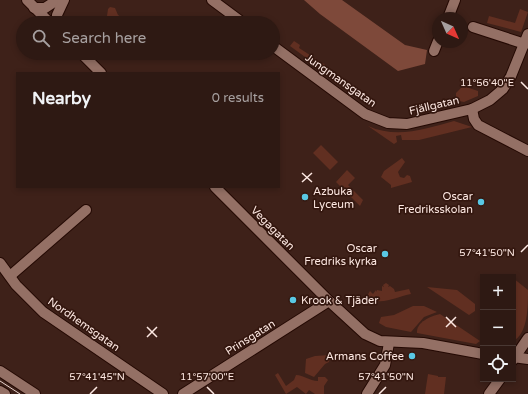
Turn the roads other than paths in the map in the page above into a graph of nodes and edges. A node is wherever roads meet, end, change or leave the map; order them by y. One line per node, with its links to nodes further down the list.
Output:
1 (27, 0): 6 (street)
2 (56, 0): 6 (street)
3 (64, 0): 9 (street)
4 (212, 0): 10 (street)
5 (455, 0): 7 (street)
6 (39, 7): 8 (street)
7 (450, 12)
8 (45, 16)
9 (58, 16)
10 (234, 16)
11 (473, 27): 13 (street)
12 (528, 34): 13 (street, Fjällgatan)
13 (524, 44): 17 (street, Fjällgatan)
14 (280, 51): 18 (street, Jungmansgatan)
15 (88, 60): 16 (street)
16 (100, 72)
17 (472, 109): 18 (street, Fjällgatan); 19 (street)
18 (400, 124)
19 (528, 151)
20 (216, 188): 24 (street, Vegagatan)
21 (86, 210): 23 (street)
22 (0, 264): 23 (street, Nordhemsgatan)
23 (10, 276): 36 (street, Nordhemsgatan)
24 (329, 301): 26 (street, Vegagatan); 37 (street, Prinsgatan)
25 (528, 338): 28 (street)
26 (389, 342): 27 (street, Vegagatan); 38 (street)
27 (480, 353)
28 (516, 355)
29 (516, 358): 30 (street)
30 (528, 359)
31 (0, 372): 35 (street)
32 (498, 382): 39 (street)
33 (0, 391): 34 (street)
34 (5, 394)
35 (35, 394)
36 (163, 394)
37 (183, 394)
38 (368, 394)
39 (490, 394)

